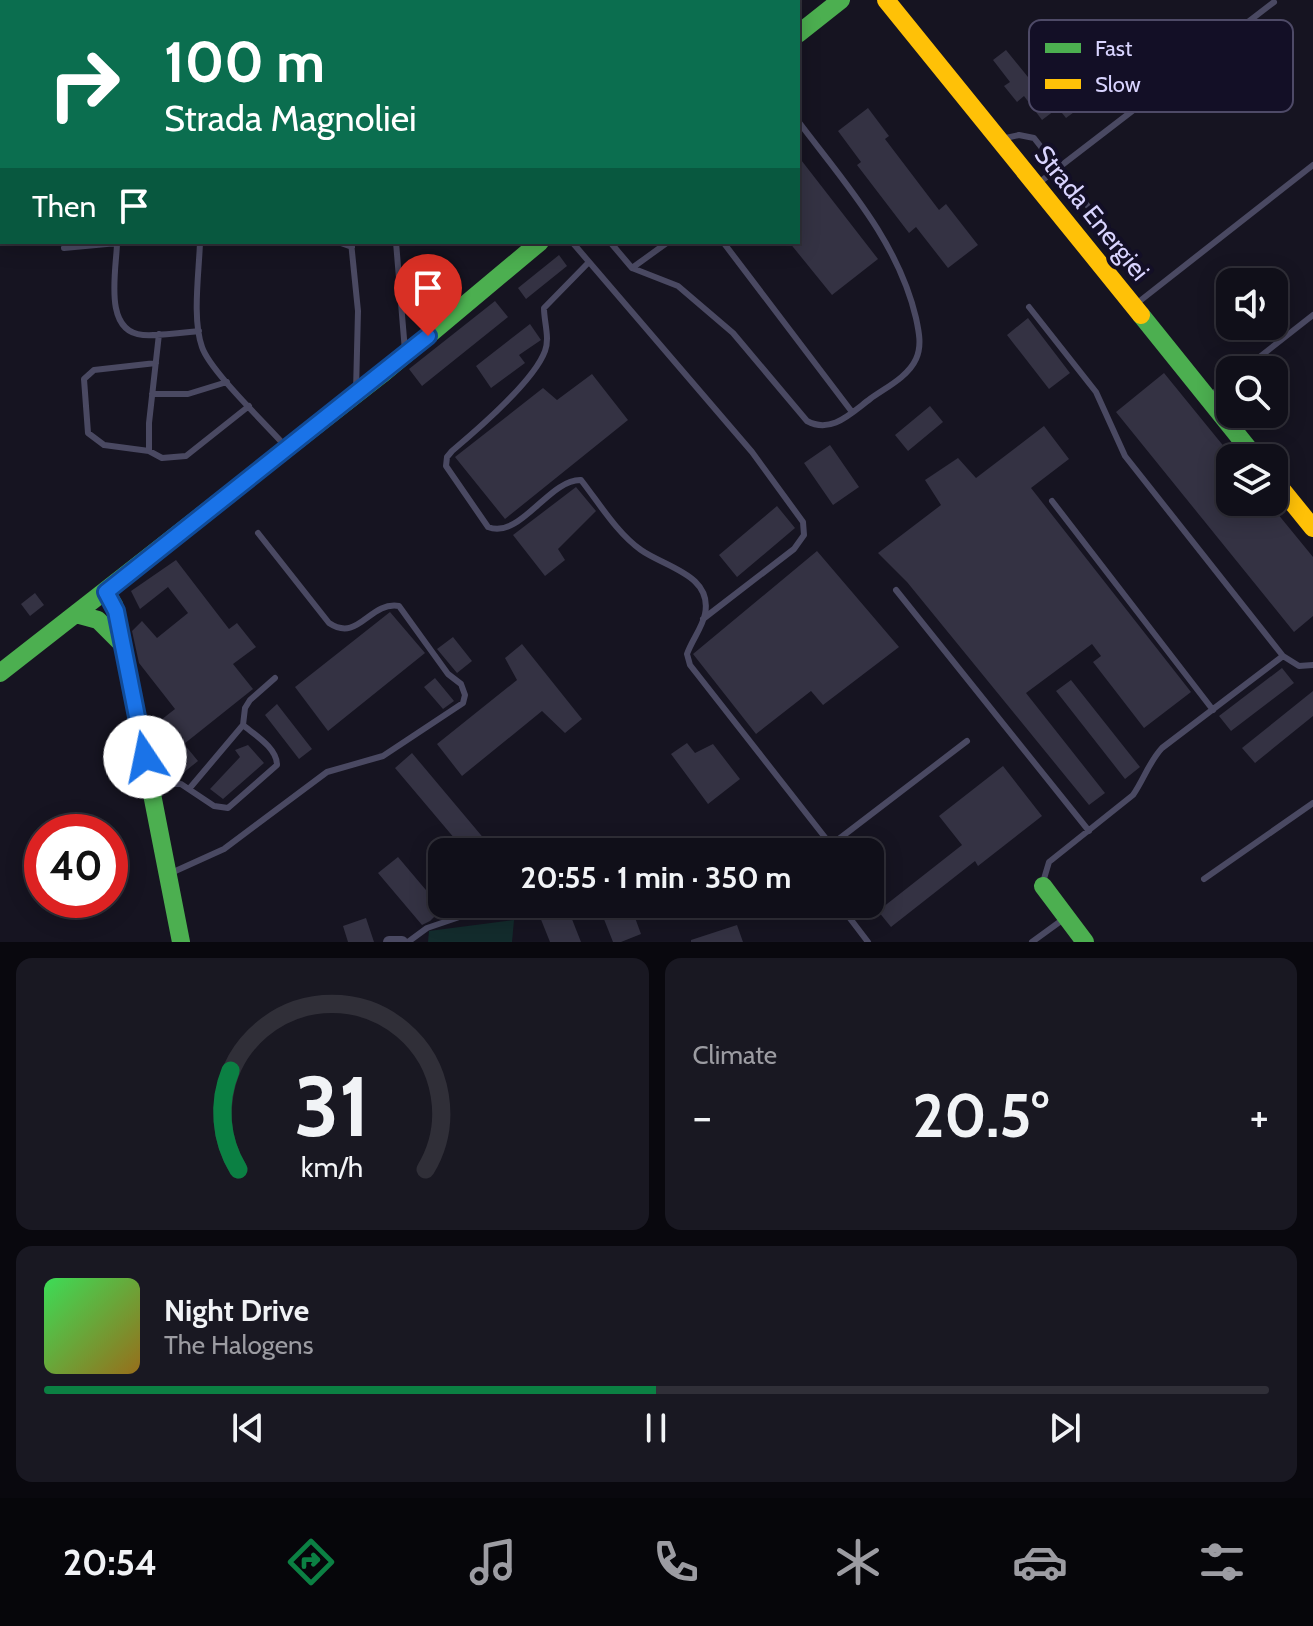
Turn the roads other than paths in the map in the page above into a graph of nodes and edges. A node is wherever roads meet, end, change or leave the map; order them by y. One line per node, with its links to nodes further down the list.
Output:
1 (841, 0): 5 (main road)
2 (886, 0): 8 (main road, Strada Energiei)
3 (1274, 2): 4 (lane)
4 (1250, 20)
5 (800, 32)
6 (1130, 112): 10 (lane)
7 (800, 124): 39 (lane)
8 (1001, 139): 10 (lane); 11 (main road, Strada Energiei)
9 (1313, 165): 25 (lane)
10 (1058, 167): 11 (lane); 24 (lane)
11 (1035, 185): 24 (main road, Strada Energiei)
12 (117, 244): 21 (lane); 29 (lane)
13 (200, 244): 28 (lane)
14 (396, 244): 30 (lane)
15 (538, 244): 30 (main road)
16 (574, 244): 22 (lane)
17 (612, 244): 23 (lane)
18 (665, 244): 23 (lane)
19 (725, 244): 39 (lane)
20 (351, 245): 36 (lane)
21 (64, 248)
22 (589, 262): 50 (lane); 50 (lane)
23 (632, 268): 39 (lane)
24 (1108, 276): 25 (main road, Strada Energiei)
25 (1133, 306): 37 (main road, Strada Energiei)
26 (1029, 307): 52 (lane)
27 (1313, 315): 31 (lane)
28 (199, 331): 29 (lane); 33 (lane)
29 (159, 334): 32 (lane)
30 (405, 355): 36 (main road)
31 (1261, 356)
32 (156, 363): 35 (lane); 42 (lane)
33 (227, 382): 35 (lane); 38 (lane)
34 (1216, 391): 37 (lane)
35 (152, 394): 42 (lane)
36 (355, 395): 41 (main road)
37 (1208, 398): 40 (main road, Strada Energiei)
38 (249, 406): 41 (lane); 42 (lane)
39 (852, 412)
40 (1245, 444)
41 (288, 448): 48 (main road)
42 (149, 451)
43 (1288, 497): 45 (main road)
44 (1052, 501): 56 (lane)
45 (1313, 528)
46 (258, 533): 65 (lane)
47 (896, 590): 62 (lane)
48 (106, 592): 49 (main road); 51 (main road)
49 (76, 614): 51 (main road); 54 (main road)
50 (703, 619): 63 (lane)
51 (123, 646): 59 (main road)
52 (1283, 656): 53 (lane); 56 (lane)
53 (1313, 665)
54 (0, 673)
55 (275, 678): 57 (lane)
56 (1213, 710): 62 (lane)
57 (243, 725): 60 (lane); 60 (lane)
58 (967, 741): 64 (lane)
59 (150, 784): 60 (lane); 65 (main road)
60 (189, 789)
61 (1313, 803): 66 (lane)
62 (1089, 831): 67 (lane)
63 (821, 838)
64 (843, 838)
65 (168, 874): 71 (main road)
66 (1204, 879)
67 (1043, 886): 68 (main road)
68 (1066, 917): 75 (lane); 76 (main road)
69 (456, 918): 73 (lane)
70 (850, 918): 74 (lane)
71 (181, 942)
72 (389, 942): 73 (street)
73 (405, 942)
74 (868, 942)
75 (1032, 942)
76 (1085, 942)

